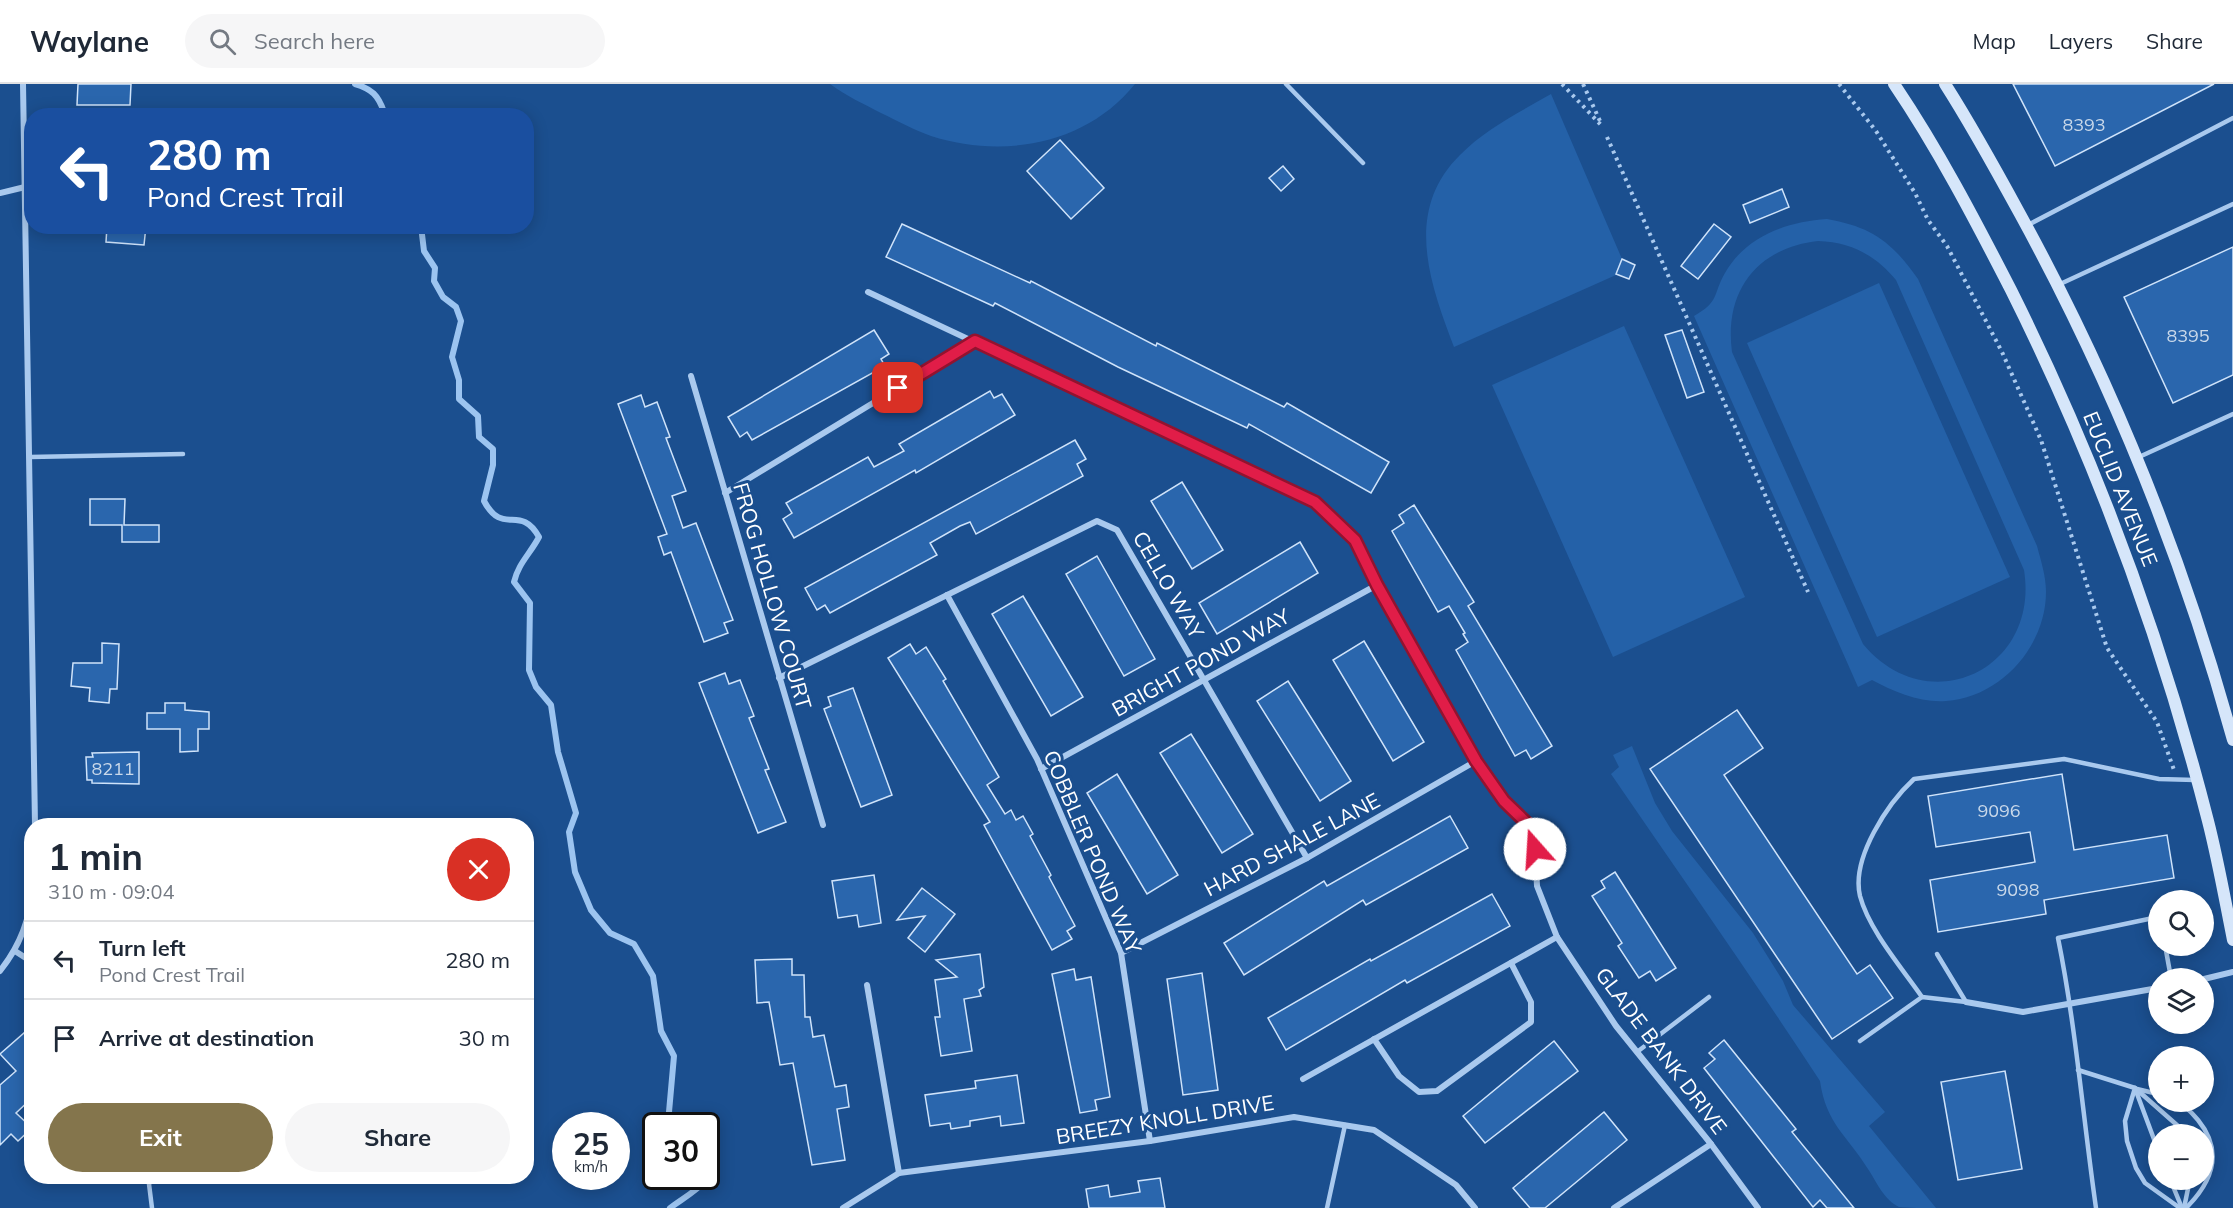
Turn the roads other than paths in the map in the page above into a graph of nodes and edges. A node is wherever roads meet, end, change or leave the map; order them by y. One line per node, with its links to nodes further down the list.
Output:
1 (23, 84): 6 (street)
2 (1286, 84): 7 (lane)
3 (1894, 84): 29 (street, EUCLID AVENUE)
4 (1945, 84): 11 (street, EUCLID AVENUE)
5 (2233, 118): 11 (lane)
6 (24, 136)
7 (1363, 163)
8 (24, 187): 9 (street)
9 (0, 193)
10 (2233, 204): 13 (lane)
11 (2026, 226): 13 (street, EUCLID AVENUE)
12 (26, 234): 19 (street)
13 (2058, 285): 20 (street, EUCLID AVENUE)
14 (868, 291): 15 (street, GLADE BANK DRIVE)
15 (975, 341): 21 (street); 22 (street, GLADE BANK DRIVE)
16 (691, 376): 21 (street, FROG HOLLOW COURT)
17 (2233, 414): 20 (lane)
18 (183, 454): 19 (lane)
19 (30, 457): 30 (street)
20 (2136, 458): 26 (street, EUCLID AVENUE)
21 (725, 493): 24 (street, FROG HOLLOW COURT)
22 (1377, 585): 25 (street, BRIGHT POND WAY); 27 (street, GLADE BANK DRIVE)
23 (946, 595): 24 (street, CELLO WAY); 25 (street, CELLO WAY); 28 (street, COBBLER POND WAY)
24 (779, 678): 31 (street, FROG HOLLOW COURT)
25 (1204, 680): 28 (street, BRIGHT POND WAY); 32 (street, CELLO WAY)
26 (2233, 741)
27 (1476, 761): 32 (street, HARD SHALE LANE); 35 (street, GLADE BANK DRIVE)
28 (1041, 769): 38 (street, COBBLER POND WAY)
29 (2198, 781): 36 (street, EUCLID AVENUE); 48 (lane)
30 (35, 818)
31 (823, 825)
32 (1307, 858): 38 (street, HARD SHALE LANE)
33 (2148, 919): 50 (lane)
34 (24, 926): 37 (street)
35 (1557, 937): 41 (street); 53 (street, GLADE BANK DRIVE)
36 (2233, 940)
37 (15, 951): 40 (street); 42 (street)
38 (1121, 953): 62 (street, COBBLER POND WAY)
39 (1937, 954): 49 (lane)
40 (24, 957)
41 (1511, 963): 51 (street); 51 (street)
42 (0, 971)
43 (2233, 972): 44 (street)
44 (2214, 977)
45 (867, 985): 64 (street)
46 (2148, 990): 50 (street)
47 (1709, 997): 53 (lane)
48 (1922, 998): 49 (lane); 52 (lane)
49 (1966, 1002): 50 (street)
50 (2071, 1003): 54 (lane)
51 (1374, 1039): 55 (street)
52 (1860, 1041)
53 (1637, 1052): 63 (street, GLADE BANK DRIVE)
54 (2078, 1070): 56 (lane); 74 (lane)
55 (1303, 1079)
56 (2135, 1088): 57 (lane); 59 (lane); 60 (lane); 75 (lane)
57 (2148, 1091)
58 (2191, 1112): 75 (lane)
59 (2148, 1124)
60 (2176, 1124)
61 (1345, 1125): 62 (street, BREEZY KNOLL DRIVE); 70 (lane); 71 (street, BREEZY KNOLL DRIVE)
62 (1150, 1141): 64 (street, BREEZY KNOLL DRIVE)
63 (1711, 1144): 72 (street); 73 (street, GLADE BANK DRIVE)
64 (899, 1173): 69 (street, BREEZY KNOLL DRIVE)
65 (149, 1184): 68 (lane)
66 (2175, 1190): 75 (lane)
67 (2187, 1190): 75 (lane)
68 (152, 1208)
69 (843, 1208)
70 (1328, 1208)
71 (1475, 1208)
72 (1614, 1208)
73 (1758, 1208)
74 (2096, 1208)
75 (2183, 1208)

